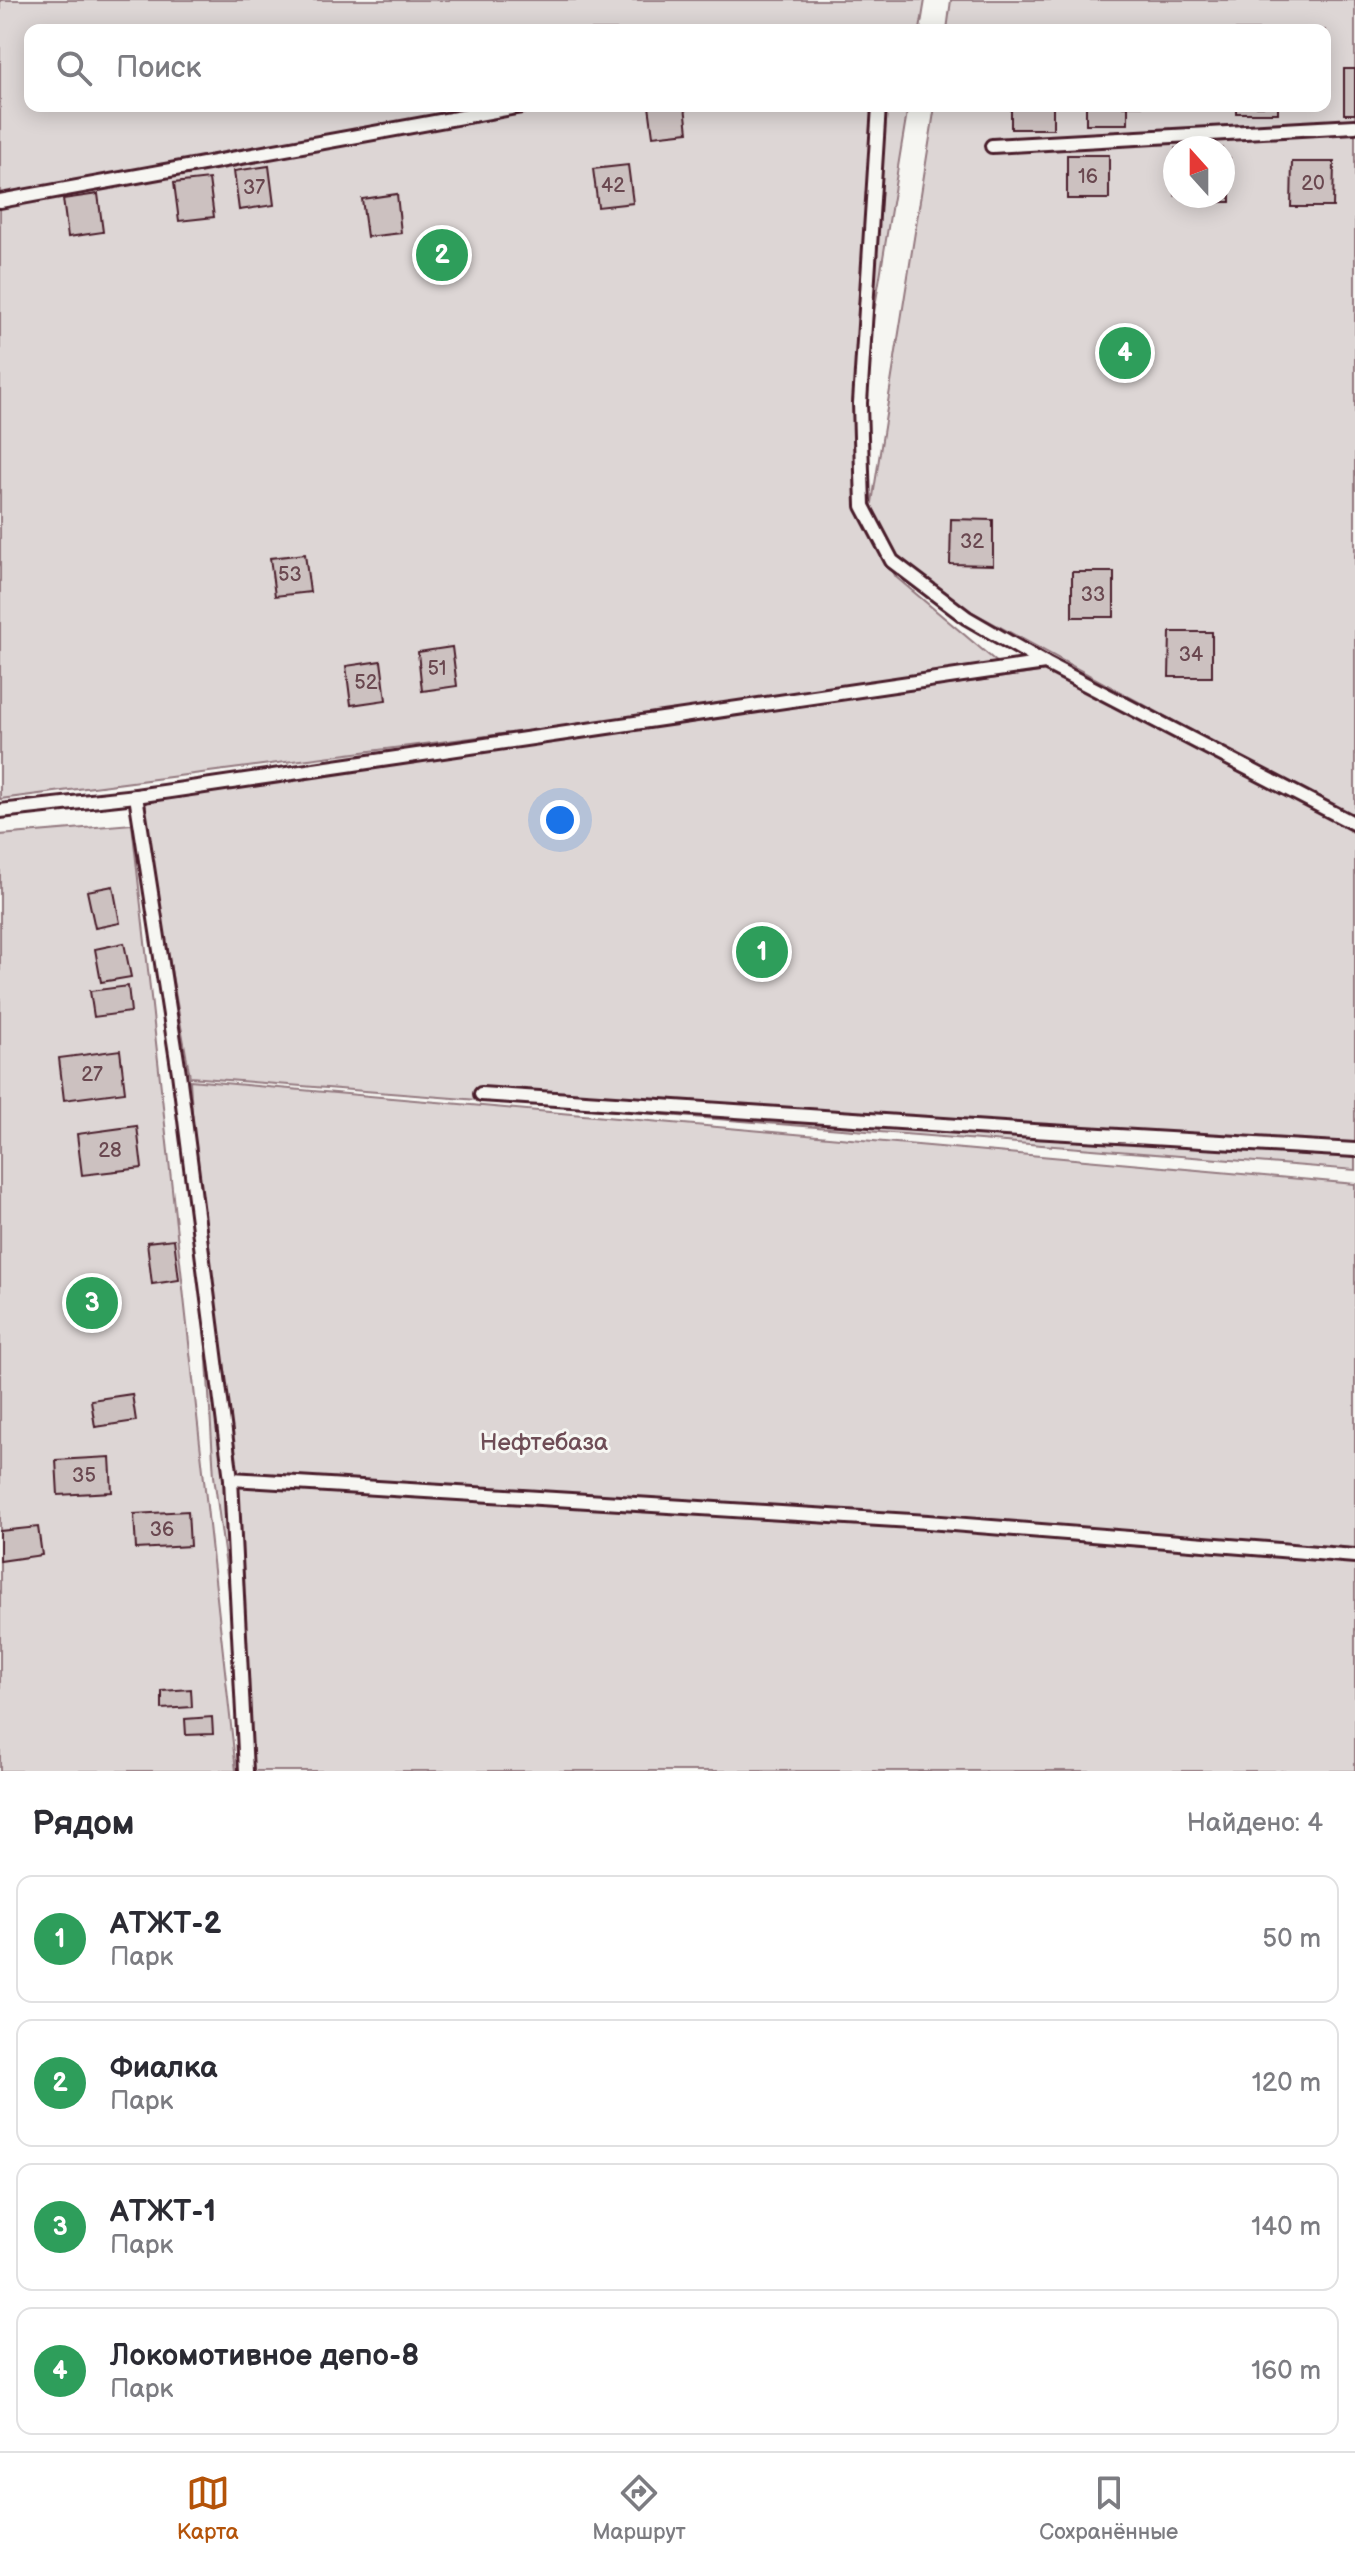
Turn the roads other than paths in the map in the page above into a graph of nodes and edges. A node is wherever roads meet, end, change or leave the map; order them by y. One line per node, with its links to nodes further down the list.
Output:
1 (489, 112): 5 (lane)
2 (879, 112): 6 (lane)
3 (1355, 126): 4 (lane)
4 (992, 146)
5 (0, 201)
6 (1045, 663): 7 (lane); 9 (lane)
7 (136, 796): 8 (lane); 12 (lane)
8 (0, 811)
9 (1355, 824)
10 (481, 1094): 11 (lane)
11 (1355, 1150)
12 (231, 1479): 13 (lane); 14 (lane)
13 (1355, 1556)
14 (246, 1771)

